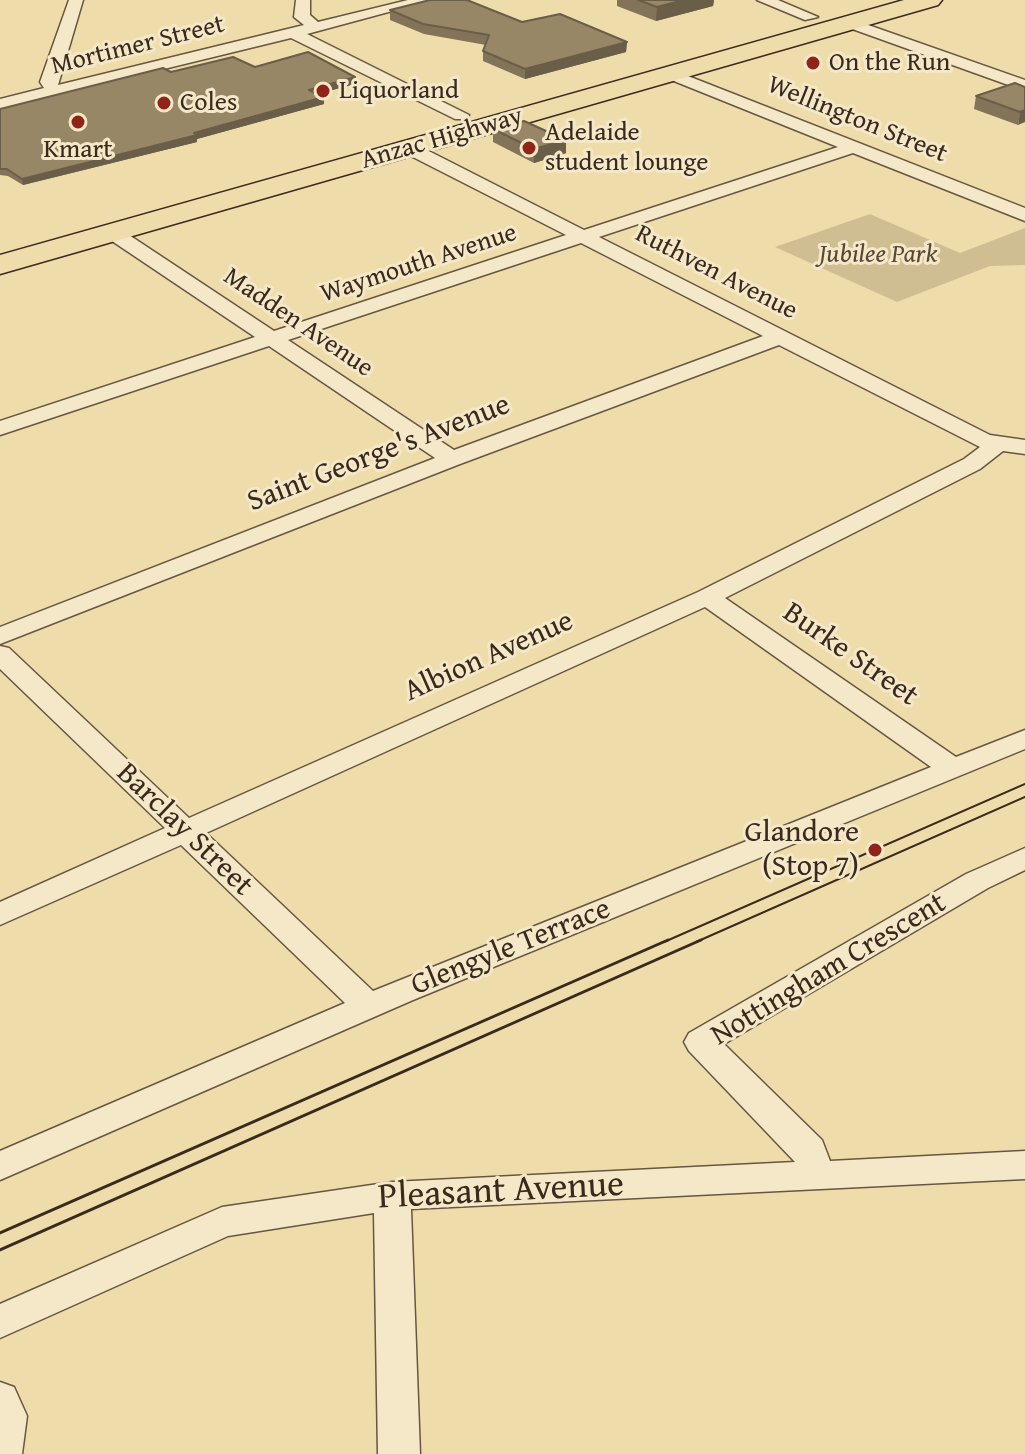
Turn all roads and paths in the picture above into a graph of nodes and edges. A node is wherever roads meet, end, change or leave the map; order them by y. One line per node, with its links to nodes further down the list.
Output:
1 (76, 0): 14 (street)
2 (303, 0): 9 (street)
3 (426, 0): 9 (street, Mortimer Street)
4 (764, 0): 7 (street)
5 (872, 0): 7 (highway, Anzac Highway)
6 (930, 0): 8 (highway, Anzac Highway)
7 (810, 17): 11 (highway, Anzac Highway)
8 (849, 23): 11 (highway, Anzac Highway); 13 (street)
9 (316, 27): 10 (street, Mortimer Street)
10 (294, 33): 14 (street, Mortimer Street); 18 (street)
11 (748, 43): 12 (highway, Anzac Highway); 15 (highway, Anzac Highway)
12 (670, 74): 17 (highway, Anzac Highway); 19 (street, Wellington Street)
13 (1025, 86)
14 (54, 91): 16 (street, Mortimer Street)
15 (538, 94): 17 (highway); 18 (highway, Anzac Highway)
16 (0, 104)
17 (564, 104): 20 (highway, Anzac Highway)
18 (461, 115): 22 (highway, Anzac Highway)
19 (854, 147): 21 (street, Wellington Street); 24 (street, Waymouth Avenue)
20 (411, 149): 23 (highway, Anzac Highway); 24 (street, Ruthven Avenue)
21 (1025, 215)
22 (41, 233): 23 (highway); 25 (highway, Anzac Highway)
23 (113, 233): 26 (highway, Anzac Highway); 28 (street, Madden Avenue)
24 (587, 237): 27 (street, Ruthven Avenue); 28 (street, Waymouth Avenue)
25 (0, 245)
26 (0, 265)
27 (783, 336): 30 (street, Ruthven Avenue); 32 (street, Saint George's Avenue)
28 (271, 338): 29 (street, Waymouth Avenue); 32 (street, Madden Avenue)
29 (0, 428)
30 (996, 445): 31 (street); 33 (street, Albion Avenue)
31 (1025, 447)
32 (452, 459): 34 (street, Saint George's Avenue)
33 (707, 597): 37 (street, Burke Street); 38 (street, Albion Avenue)
34 (0, 636)
35 (0, 654): 38 (street, Barclay Street)
36 (1025, 739): 37 (street, Glengyle Terrace)
37 (954, 769): 41 (street, Glengyle Terrace)
38 (185, 830): 40 (street, Albion Avenue); 41 (street, Barclay Street)
39 (1025, 858): 44 (street, Nottingham Crescent)
40 (0, 914)
41 (369, 1007): 43 (street, Glengyle Terrace)
42 (1025, 1165): 44 (street, Pleasant Avenue)
43 (0, 1166)
44 (817, 1176): 45 (street, Pleasant Avenue)
45 (392, 1196): 46 (street, Pleasant Avenue); 49 (street)
46 (0, 1322)
47 (0, 1399): 48 (street)
48 (1, 1454)
49 (399, 1454)

